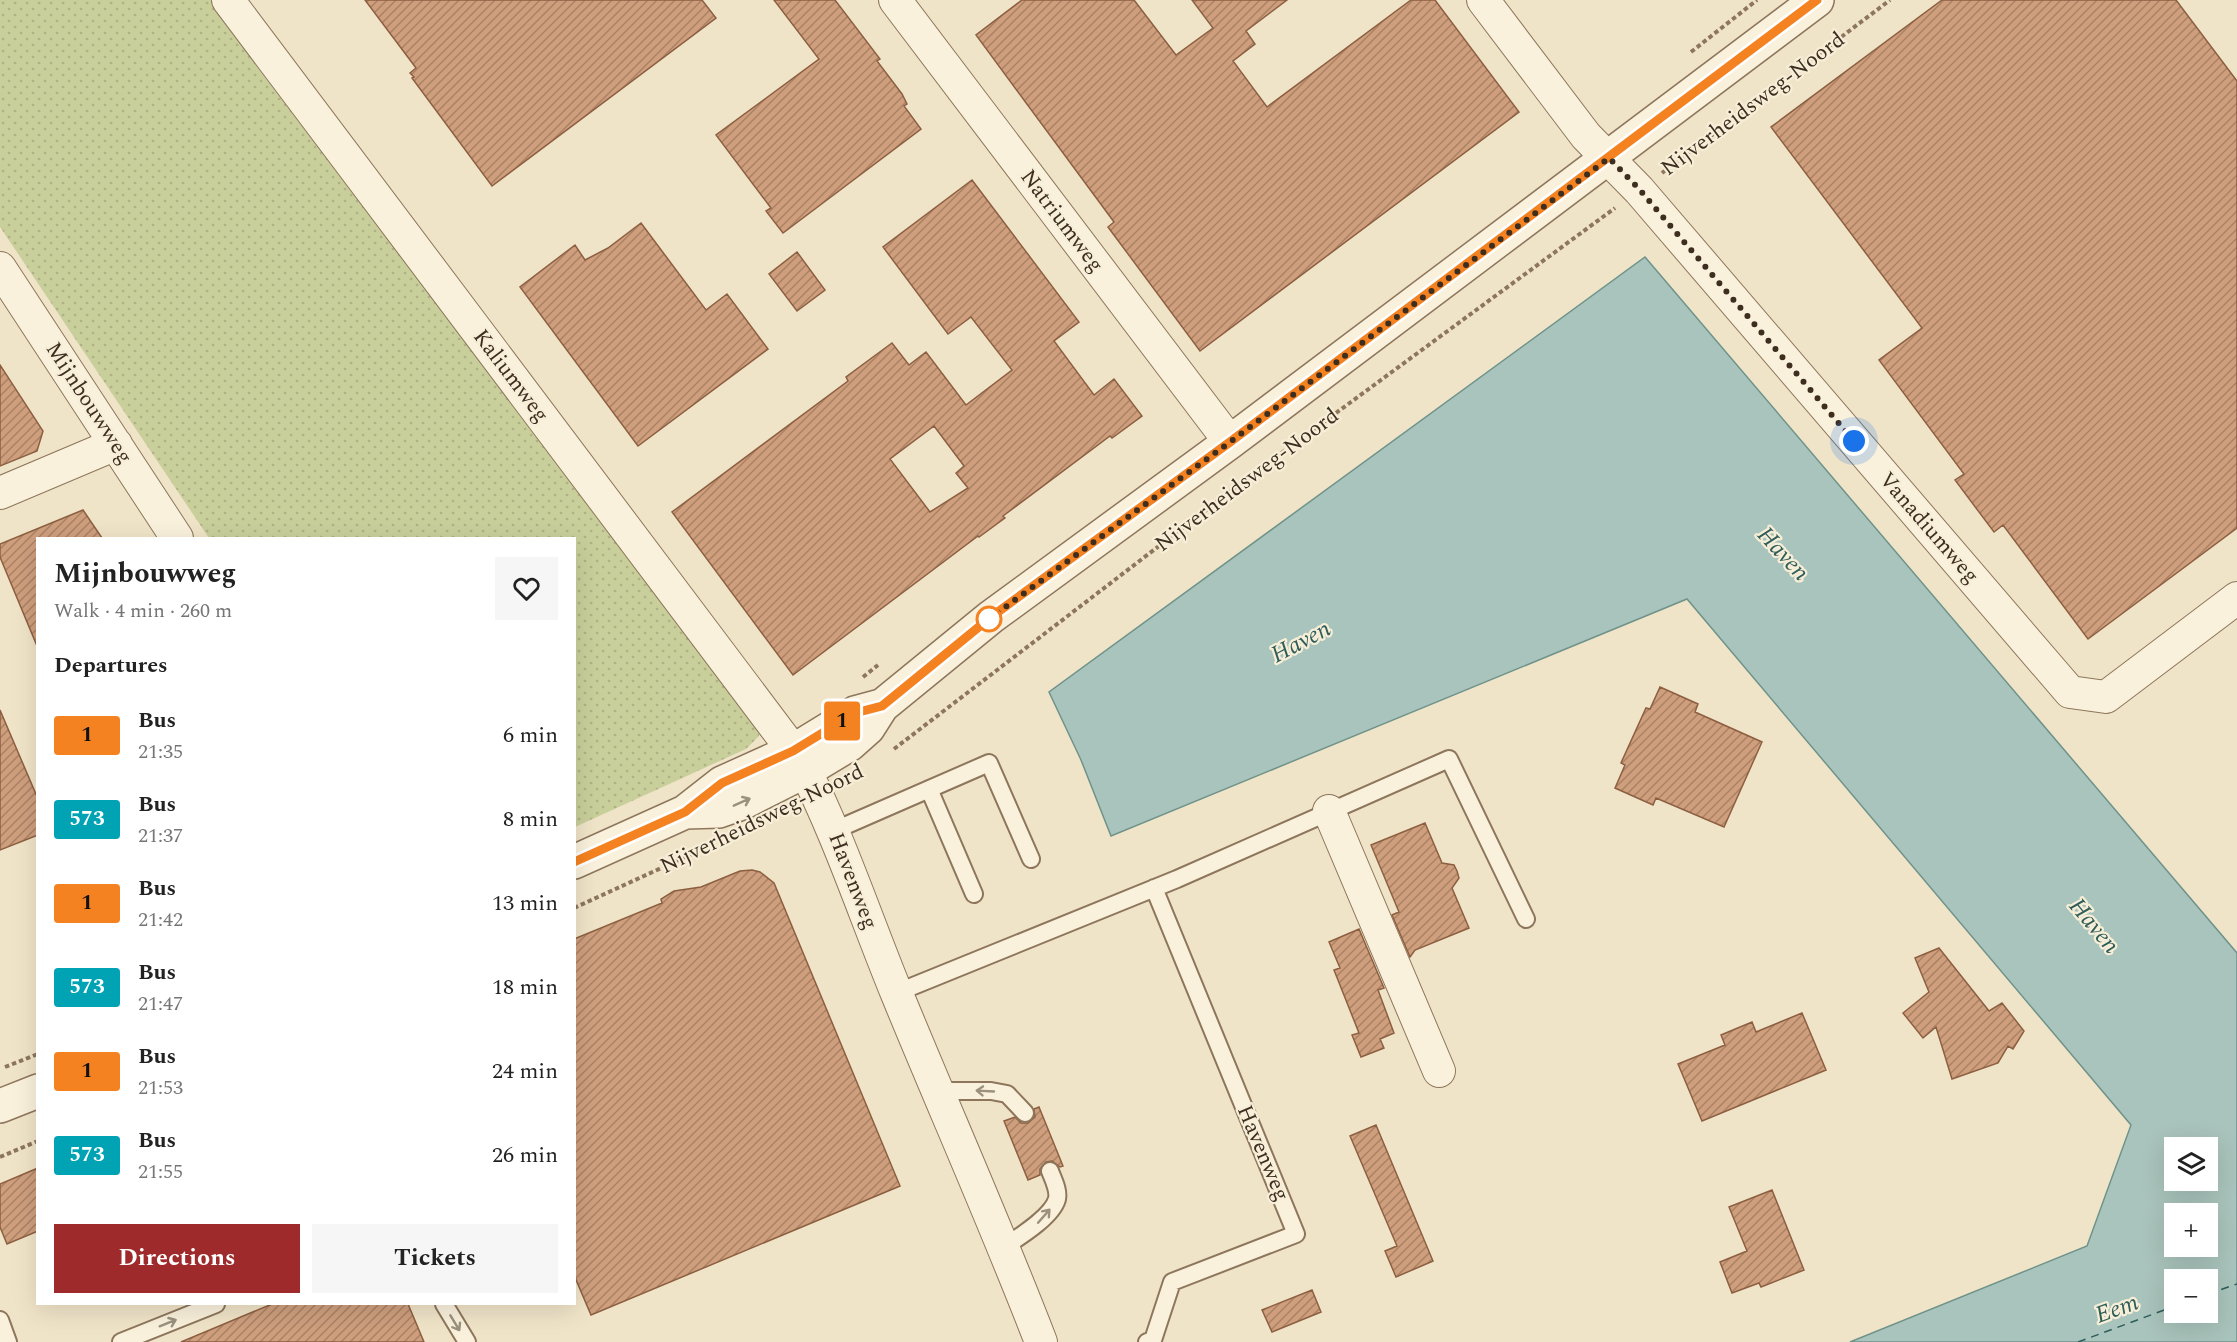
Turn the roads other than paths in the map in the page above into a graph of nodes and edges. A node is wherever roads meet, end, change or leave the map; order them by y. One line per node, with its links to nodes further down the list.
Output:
1 (228, 0): 12 (street, Kaliumweg)
2 (895, 0): 7 (street, Natriumweg)
3 (1483, 0): 5 (street, Vanadiumweg)
4 (1817, 0): 5 (street, Nijverheidsweg-Noord)
5 (1609, 158): 7 (street, Nijverheidsweg-Noord); 11 (street, Vanadiumweg)
6 (0, 268): 8 (street, Mijnbouwweg)
7 (1230, 442): 12 (street, Nijverheidsweg-Noord)
8 (116, 444): 9 (street); 10 (street, Mijnbouwweg)
9 (0, 493)
10 (176, 537)
11 (2237, 598)
12 (799, 761): 15 (street, Havenweg); 17 (street, Nijverheidsweg-Noord)
13 (929, 789): 15 (lane); 16 (lane); 19 (lane)
14 (1329, 811): 18 (lane); 20 (lane); 22 (street)
15 (833, 831): 21 (street, Havenweg)
16 (1030, 859)
17 (576, 861)
18 (1154, 888): 21 (lane); 36 (lane, Havenweg)
19 (974, 894)
20 (1526, 920)
21 (896, 993): 23 (street, Havenweg)
22 (1439, 1071)
23 (938, 1091): 26 (lane, one-way to 23); 28 (street, Havenweg)
24 (36, 1092): 25 (street)
25 (0, 1106)
26 (1025, 1113)
27 (1050, 1171): 28 (lane, one-way to 27)
28 (1004, 1246): 35 (street, Havenweg)
29 (214, 1305): 33 (lane, one-way to 29)
30 (445, 1305): 34 (lane, one-way to 34)
31 (0, 1320): 32 (lane)
32 (8, 1342)
33 (121, 1342)
34 (467, 1342)
35 (1041, 1342)
36 (1148, 1342)

